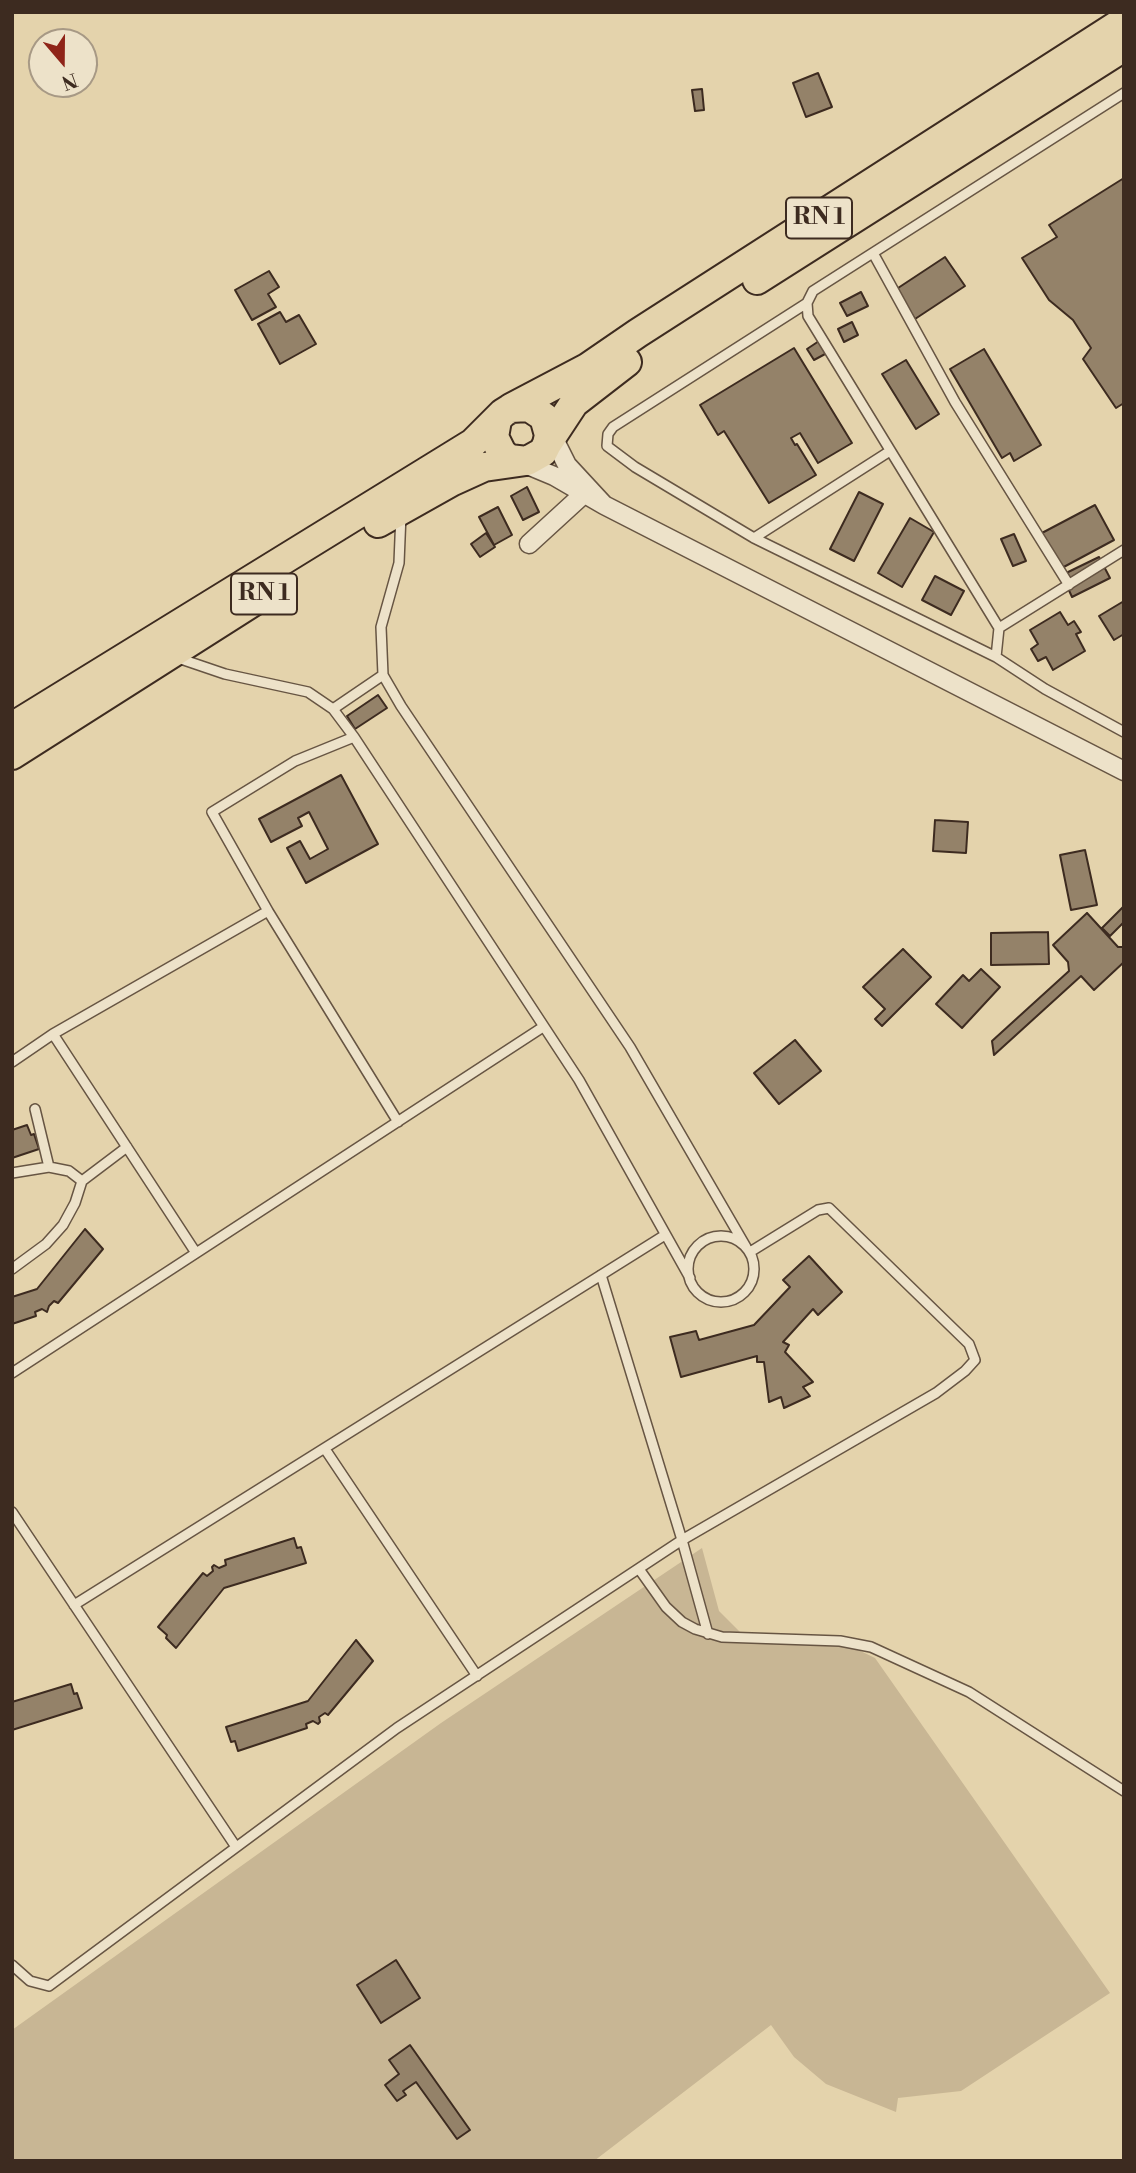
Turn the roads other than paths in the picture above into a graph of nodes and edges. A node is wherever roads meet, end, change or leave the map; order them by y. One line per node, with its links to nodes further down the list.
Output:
1 (1124, 21): 6 (main road, RN 1)
2 (1124, 47): 7 (main road, RN 1)
3 (1124, 93): 4 (lane)
4 (873, 253): 5 (lane); 14 (lane)
5 (807, 303): 8 (lane); 11 (lane)
6 (504, 414): 7 (main road); 7 (main road); 20 (main road, RN 1)
7 (536, 448): 9 (street); 9 (street); 10 (main road, RN 1)
8 (890, 451): 11 (lane); 15 (lane)
9 (586, 492): 12 (street); 24 (street)
10 (401, 509): 16 (main road, RN 1); 18 (lane)
11 (754, 538): 17 (lane)
12 (529, 544)
13 (1124, 550): 14 (lane)
14 (1069, 585): 15 (lane)
15 (999, 628): 17 (lane)
16 (167, 654): 19 (lane); 23 (main road, RN 1)
17 (996, 657): 21 (lane)
18 (383, 675): 19 (lane); 36 (lane)
19 (333, 709): 22 (lane)
20 (12, 727)
21 (1124, 732)
22 (354, 737): 25 (lane); 26 (lane)
23 (12, 755)
24 (1124, 771)
25 (268, 911): 27 (lane); 30 (lane)
26 (543, 1027): 30 (lane); 35 (lane)
27 (53, 1034): 28 (lane); 31 (lane)
28 (12, 1062)
29 (35, 1109): 32 (lane)
30 (398, 1122): 37 (lane)
31 (127, 1147): 34 (lane); 37 (lane)
32 (49, 1167): 33 (lane); 34 (lane)
33 (12, 1173)
34 (82, 1181): 38 (lane)
35 (666, 1235): 39 (lane); 40 (lane)
36 (748, 1250): 40 (lane); 40 (lane); 44 (lane)
37 (196, 1253): 41 (lane)
38 (12, 1269)
39 (601, 1275): 42 (lane); 44 (lane)
40 (690, 1278)
41 (12, 1373)
42 (325, 1449): 46 (lane); 48 (lane)
43 (12, 1512): 46 (lane)
44 (682, 1540): 45 (lane); 47 (lane)
45 (639, 1569): 47 (lane); 48 (lane)
46 (74, 1605): 50 (lane)
47 (708, 1634): 49 (lane)
48 (477, 1676): 50 (lane)
49 (1124, 1791)
50 (236, 1847): 51 (lane)
51 (12, 1965)

